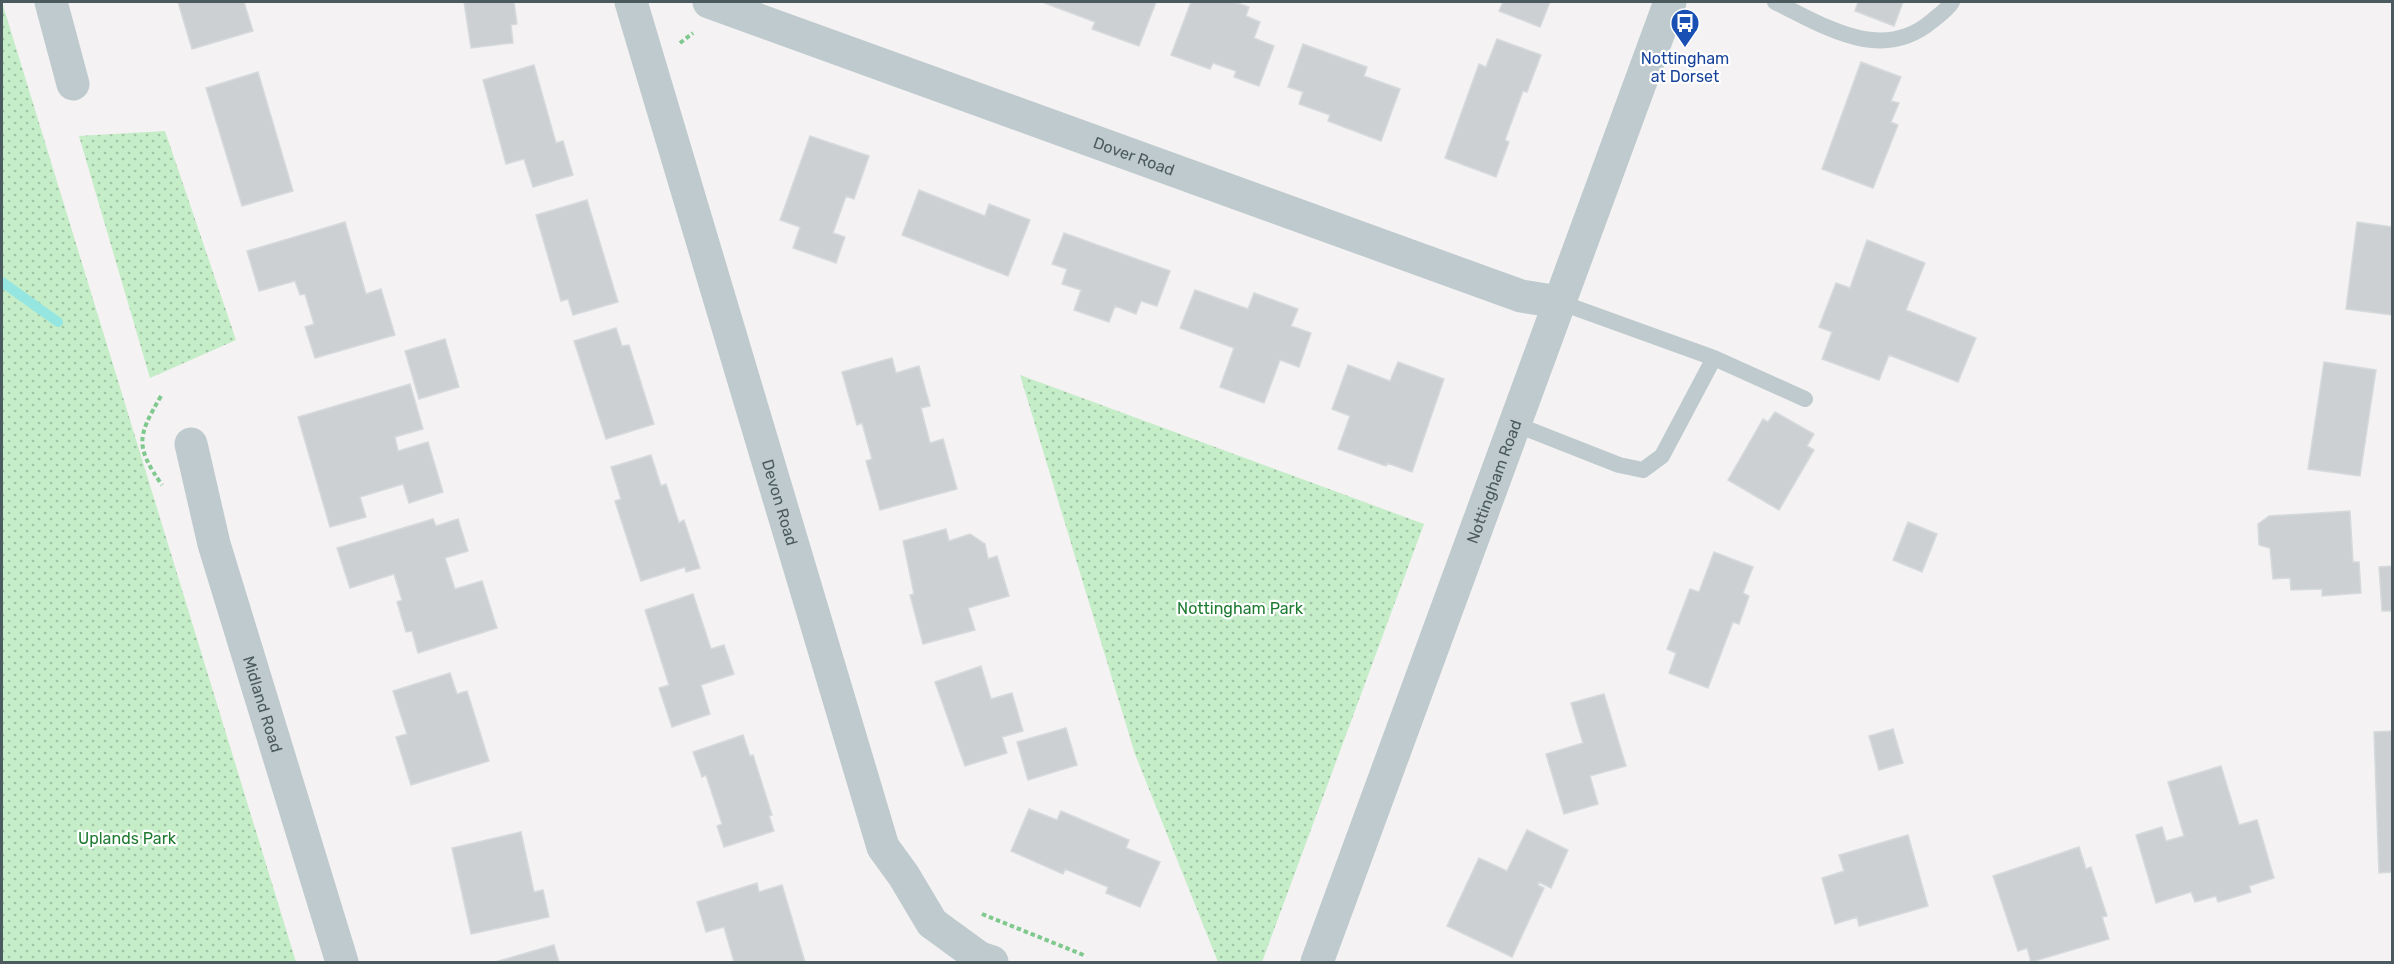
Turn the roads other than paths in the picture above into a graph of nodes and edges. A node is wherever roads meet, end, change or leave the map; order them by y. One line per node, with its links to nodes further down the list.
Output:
1 (51, 2): 7 (street)
2 (631, 2): 14 (street, Devon Road)
3 (1670, 2): 8 (street, Nottingham Road)
4 (1776, 2): 5 (lane)
5 (1952, 2)
6 (703, 16): 8 (street, Dover Road)
7 (73, 84)
8 (1559, 302): 9 (lane); 11 (street, Nottingham Road)
9 (1714, 358): 10 (lane); 11 (lane)
10 (1804, 399)
11 (1515, 424): 15 (street, Nottingham Road)
12 (191, 444): 13 (street, Midland Road)
13 (342, 963)
14 (992, 963)
15 (1317, 963)

